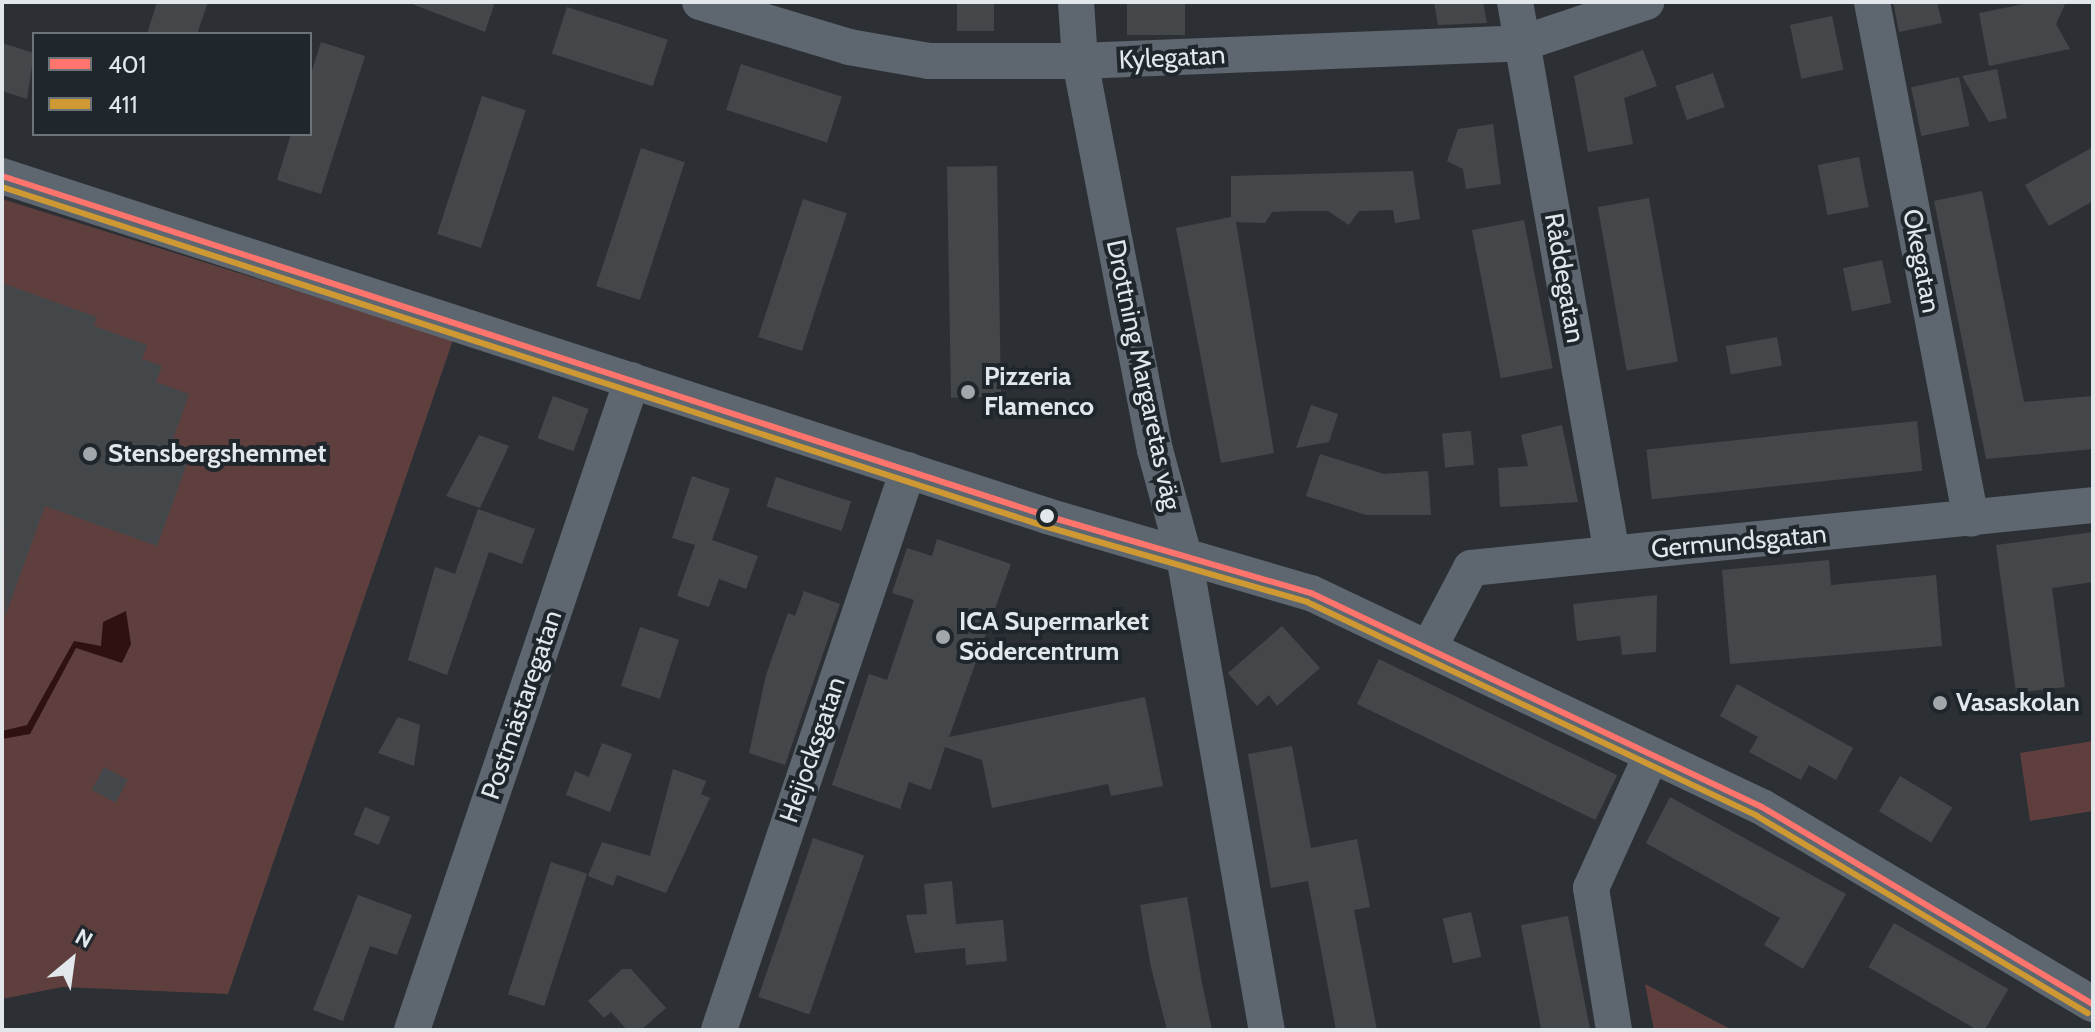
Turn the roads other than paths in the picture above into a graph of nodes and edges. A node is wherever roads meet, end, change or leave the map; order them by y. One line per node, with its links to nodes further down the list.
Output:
1 (700, 2): 7 (street, Kylegatan)
2 (1076, 2): 7 (street, Drottning Margaretas väg)
3 (1515, 2): 6 (street, Råddegatan)
4 (1646, 2): 6 (street, Kylegatan)
5 (1872, 2): 12 (street, Okegatan)
6 (1523, 43): 7 (street, Kylegatan); 13 (street, Råddegatan)
7 (1080, 61): 14 (street, Drottning Margaretas väg)
8 (2, 176): 9 (street)
9 (632, 380): 10 (street); 18 (street, Postmästaregatan)
10 (908, 470): 14 (street); 19 (street, Heijocksgatan)
11 (2093, 505): 12 (street, Germundsgatan)
12 (1971, 519): 13 (street, Germundsgatan)
13 (1612, 554): 15 (street, Germundsgatan)
14 (1184, 556): 15 (street); 20 (street, Drottning Margaretas väg)
15 (1431, 644): 16 (street)
16 (1651, 756): 17 (street); 21 (street)
17 (2093, 1004)
18 (412, 1030)
19 (719, 1030)
20 (1267, 1030)
21 (1614, 1030)

